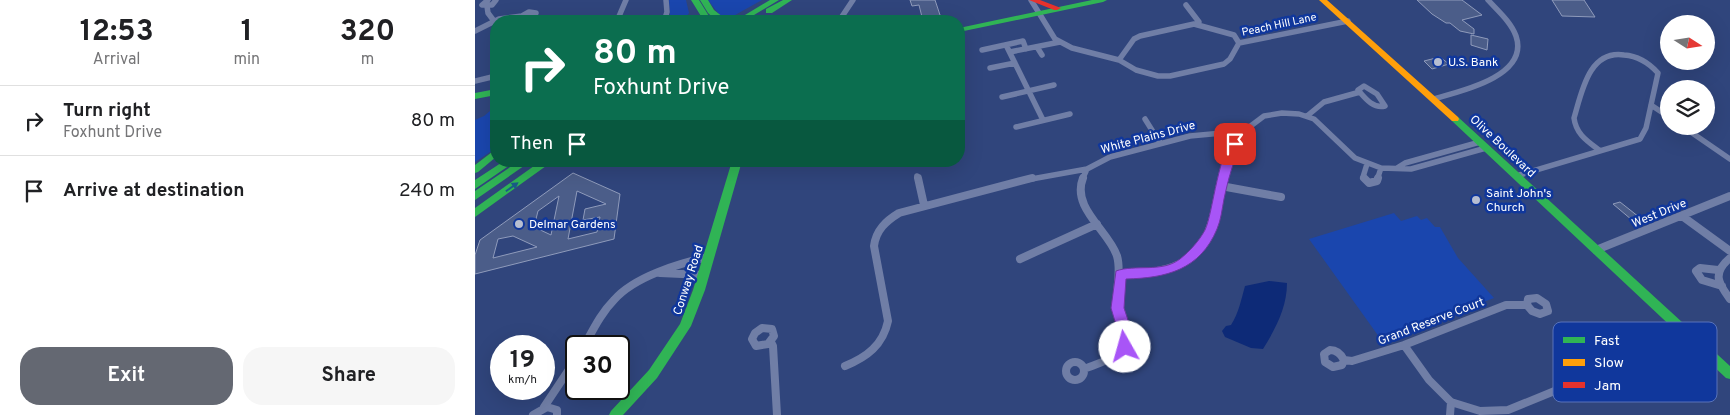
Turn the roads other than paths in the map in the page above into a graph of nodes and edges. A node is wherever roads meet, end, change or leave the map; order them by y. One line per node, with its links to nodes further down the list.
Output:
1 (496, 0): 12 (street)
2 (626, 0): 16 (street)
3 (666, 0): 17 (street)
4 (775, 0): 20 (main road)
5 (788, 0): 21 (main road)
6 (853, 0): 22 (street)
7 (1032, 0): 14 (main road); 15 (street); 24 (main road)
8 (1103, 0): 14 (main road)
9 (1323, 0): 25 (main road, Olive Boulevard)
10 (1488, 0): 49 (street)
11 (698, 1): 18 (main road); 19 (main road)
12 (488, 3): 23 (street)
13 (1186, 5): 27 (street)
14 (1063, 8): 15 (main road)
15 (1039, 13): 24 (main road); 30 (street)
16 (620, 15)
17 (666, 15)
18 (692, 15)
19 (711, 15)
20 (749, 15)
21 (762, 15)
22 (843, 15)
23 (490, 16)
24 (1018, 18): 28 (main road)
25 (1348, 21): 31 (street, Peach Hill Lane); 49 (main road, Olive Boulevard)
26 (490, 23): 29 (street)
27 (1198, 25): 31 (street); 38 (street)
28 (965, 29)
29 (475, 31)
30 (1058, 41): 33 (street); 38 (street, Peach Hill Lane)
31 (1239, 43): 38 (street, Peach Hill Lane)
32 (1006, 45): 34 (street); 35 (street); 36 (street)
33 (1037, 47): 34 (street); 37 (street)
34 (1026, 48): 36 (street)
35 (982, 50)
36 (1010, 52): 39 (street)
37 (1042, 55)
38 (1119, 60)
39 (1015, 63): 40 (street); 44 (street)
40 (990, 68)
41 (490, 77): 42 (street)
42 (475, 81)
43 (1053, 85): 44 (street)
44 (1028, 91): 48 (street); 55 (street)
45 (1360, 92): 53 (street)
46 (490, 93): 47 (main road)
47 (475, 96)
48 (1002, 97)
49 (1433, 99): 62 (main road, Olive Boulevard)
50 (1651, 105): 51 (street); 63 (street); 63 (street)
51 (1660, 111)
52 (1070, 114): 55 (street)
53 (1307, 116): 57 (street, White Plains Drive); 67 (street, White Plains Drive)
54 (1145, 119): 61 (street)
55 (1043, 120): 56 (street)
56 (1015, 127)
57 (1244, 130): 58 (street, White Plains Drive); 60 (street)
58 (1218, 134): 60 (street); 61 (street, White Plains Drive)
59 (1695, 135): 66 (street)
60 (1237, 142): 81 (street)
61 (1160, 143): 74 (street, White Plains Drive)
62 (1483, 145): 73 (street, White Plains Drive); 78 (main road, Olive Boulevard)
63 (1599, 150): 78 (street)
64 (490, 156): 68 (main road)
65 (490, 157): 75 (main road)
66 (1730, 160)
67 (1367, 164): 73 (street, White Plains Drive); 73 (street)
68 (475, 166)
69 (502, 167): 80 (main road)
70 (517, 167): 82 (main road)
71 (539, 167): 86 (main road, one-way to 71)
72 (735, 167): 91 (main road, Conway Road)
73 (1381, 168)
74 (1087, 169): 76 (street, White Plains Drive); 79 (street)
75 (475, 170)
76 (1063, 174): 79 (street); 85 (street, White Plains Drive)
77 (917, 176): 85 (street)
78 (1516, 176): 89 (main road, Olive Boulevard)
79 (1081, 182): 88 (street)
80 (475, 185)
81 (1221, 186): 84 (street); 99 (street)
82 (475, 196)
83 (1730, 196): 87 (street, West Drive)
84 (1281, 197)
85 (924, 205): 109 (street, White Plains Drive)
86 (475, 212)
87 (1682, 216): 89 (street, West Drive); 90 (street)
88 (1097, 224): 93 (street); 99 (street)
89 (1596, 250): 103 (main road, Olive Boulevard)
90 (1730, 251)
91 (709, 257): 94 (street); 98 (main road, Conway Road)
92 (1730, 258): 95 (street)
93 (1020, 259)
94 (690, 260): 96 (street); 97 (street)
95 (1718, 270): 100 (street); 100 (street)
96 (660, 273): 97 (street); 104 (street)
97 (686, 274): 98 (street)
98 (704, 275): 119 (main road, Conway Road)
99 (1120, 275): 110 (street)
100 (1721, 286): 101 (street)
101 (1730, 299)
102 (1527, 305): 106 (street, Grand Reserve Court)
103 (1674, 322)
104 (590, 335)
105 (771, 342): 120 (street)
106 (1403, 345): 107 (street, Grand Reserve Court); 114 (street)
107 (1344, 360)
108 (1717, 362): 111 (main road, Olive Boulevard)
109 (845, 366)
110 (1084, 369)
111 (1730, 374)
112 (565, 375): 115 (street)
113 (1553, 392): 116 (street)
114 (1451, 402): 116 (street); 121 (street)
115 (543, 407): 117 (street); 118 (street)
116 (1475, 413)
117 (533, 415)
118 (557, 415)
119 (615, 415)
120 (777, 415)
121 (1450, 415)

